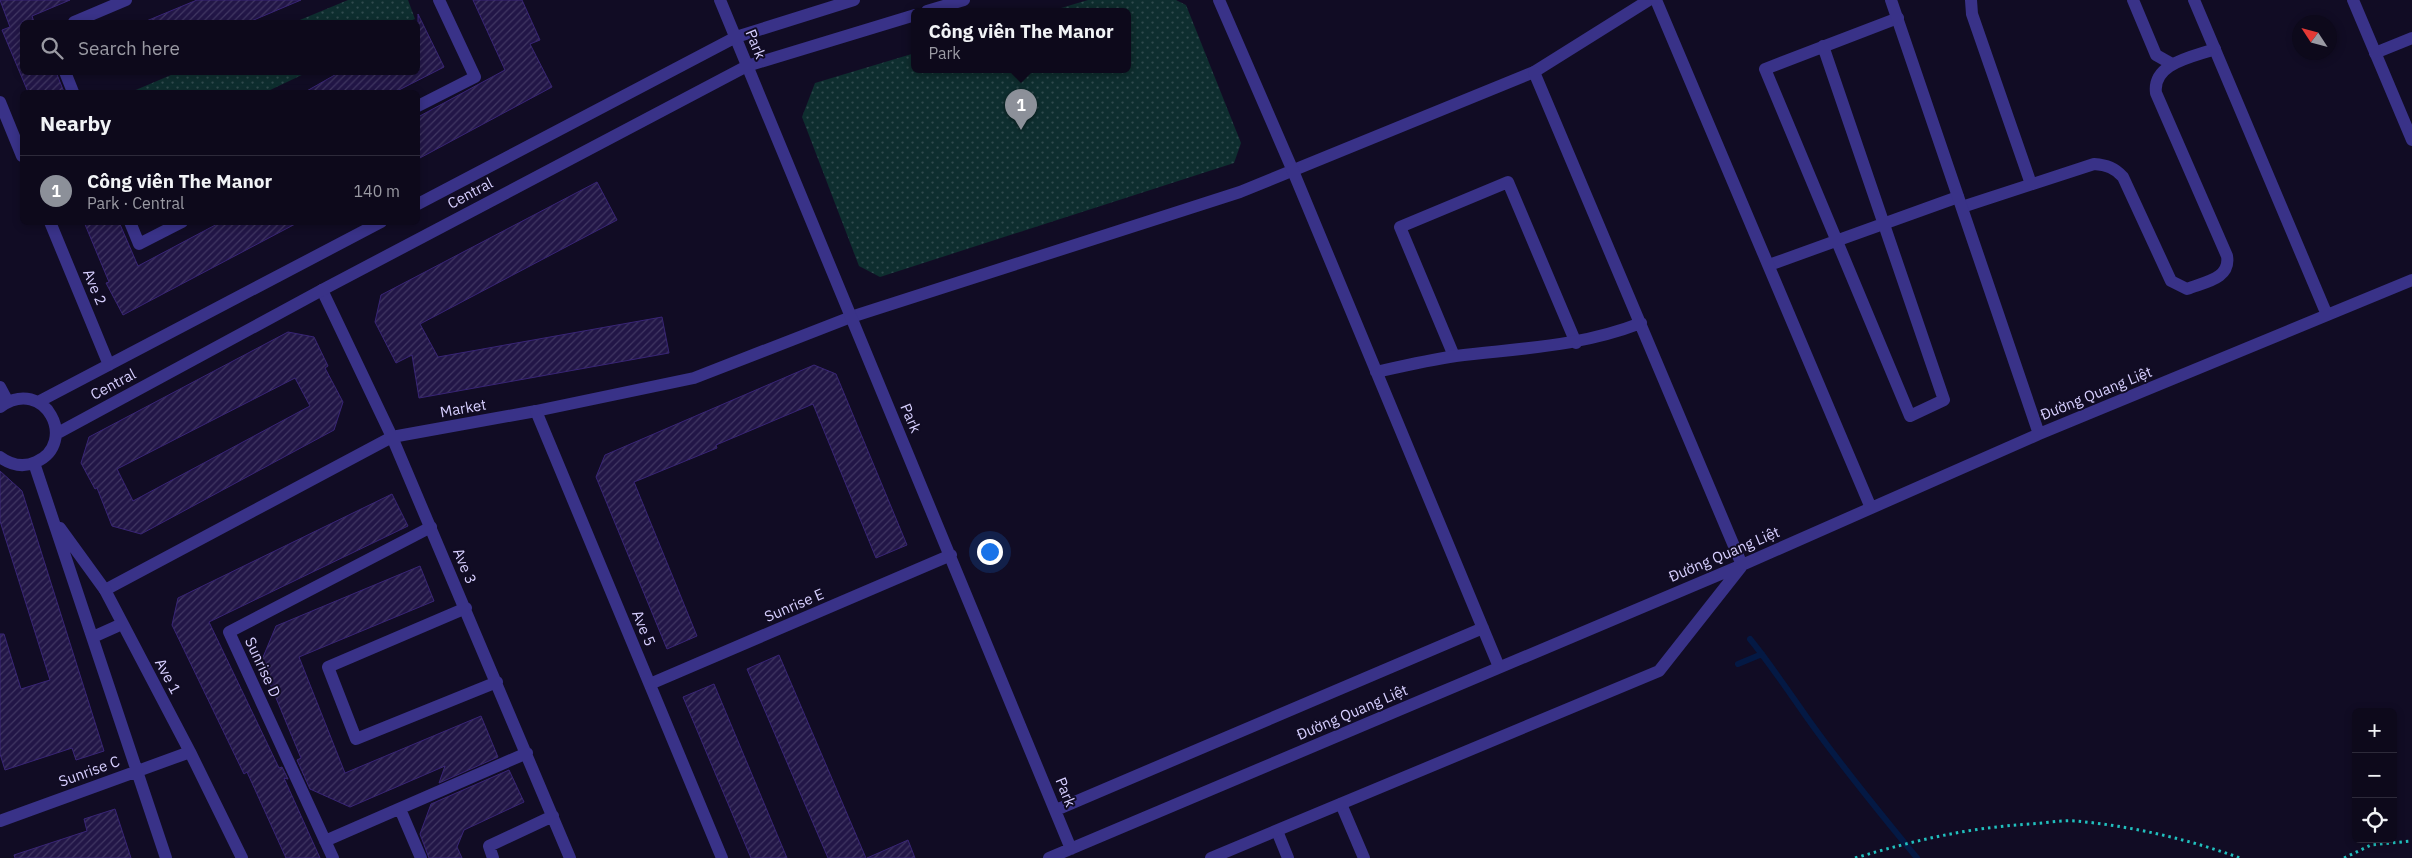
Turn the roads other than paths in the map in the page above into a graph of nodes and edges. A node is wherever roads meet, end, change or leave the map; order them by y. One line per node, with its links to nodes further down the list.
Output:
1 (126, 0): 17 (street)
2 (439, 0): 29 (street)
3 (720, 0): 18 (street, Park)
4 (854, 0): 18 (street, Central)
5 (964, 0): 14 (street)
6 (1218, 0): 33 (street)
7 (1649, 0): 25 (street, Market)
8 (1656, 0): 43 (street)
9 (1892, 0): 16 (street)
10 (1971, 0): 34 (street)
11 (2133, 0): 23 (street)
12 (2194, 0): 21 (street)
13 (2353, 0): 22 (street)
14 (937, 8)
15 (911, 16): 24 (street, Central)
16 (1898, 18): 20 (street); 35 (street)
17 (79, 20)
18 (736, 37): 24 (street, Park); 36 (street, Central)
19 (2412, 38): 22 (street)
20 (1823, 46): 37 (street); 42 (street)
21 (2215, 49): 23 (street); 46 (street)
22 (2375, 53): 30 (street)
23 (2172, 64): 34 (street)
24 (747, 66): 45 (street, Central); 47 (street, Park)
25 (1534, 72): 33 (street, Market); 48 (street)
26 (66, 75): 27 (street)
27 (72, 90)
28 (0, 102): 32 (street)
29 (420, 105)
30 (2408, 118): 31 (street)
31 (2412, 140)
32 (20, 151)
33 (1293, 171): 47 (street, Market); 52 (street)
34 (2031, 184): 35 (street)
35 (1960, 202): 37 (street); 58 (street)
36 (420, 203)
37 (1884, 223): 42 (street); 42 (street)
38 (51, 225): 51 (street, Ave 2)
39 (131, 225): 40 (street)
40 (176, 225)
41 (375, 225): 51 (street, Central)
42 (1836, 240): 43 (street)
43 (1768, 264): 62 (street)
44 (2412, 280): 46 (street, Đường Quang Liệt)
45 (322, 290): 57 (street, Central); 59 (street, Ave 3)
46 (2327, 315): 58 (street, Đường Quang Liệt)
47 (851, 317): 56 (street, Market); 65 (street, Park)
48 (1640, 323): 49 (street); 66 (street)
49 (1576, 343): 50 (street); 50 (street)
50 (1454, 356): 52 (street)
51 (109, 365): 54 (street, Central)
52 (1376, 372): 70 (street)
53 (0, 387): 55 (street)
54 (38, 402): 55 (street); 57 (street)
55 (4, 404)
56 (536, 411): 59 (street, Market); 74 (street, Ave 5)
57 (56, 434): 61 (street)
58 (2039, 434): 62 (street, Đường Quang Liệt)
59 (392, 437): 64 (street, Ave 3); 67 (street, Market)
60 (0, 457): 61 (street)
61 (34, 463): 63 (street, Ave 1)
62 (1871, 508): 66 (street, Đường Quang Liệt)
63 (52, 517): 67 (street, Ave 1); 71 (street, Ave 1)
64 (431, 527): 68 (street, Ave 3); 84 (street, Sunrise D)
65 (951, 555): 74 (street, Sunrise E); 80 (street, Park)
66 (1742, 565): 72 (street, Đường Quang Liệt); 78 (street)
67 (104, 590): 69 (street, Ave 1)
68 (466, 608): 73 (street, Ave 3); 73 (street)
69 (122, 624): 71 (street); 75 (street, Ave 1)
70 (1483, 628): 72 (street); 80 (street)
71 (93, 637): 77 (street, Ave 1)
72 (1499, 667): 85 (street, Đường Quang Liệt)
73 (497, 682): 76 (street, Ave 3)
74 (650, 684): 92 (street, Ave 5)
75 (190, 752): 77 (street, Sunrise C); 87 (street, Ave 1)
76 (527, 753): 79 (street); 81 (street, Ave 3)
77 (138, 770): 82 (street, Sunrise C); 86 (street, Ave 1)
78 (1341, 804): 83 (street); 96 (street)
79 (400, 809): 84 (street); 89 (street)
80 (1056, 810): 85 (street, Park)
81 (553, 816): 90 (street); 91 (street, Ave 3)
82 (0, 821)
83 (1277, 831): 94 (street); 95 (street)
84 (325, 842): 88 (street, Sunrise D)
85 (1071, 849): 93 (street, Đường Quang Liệt)
86 (166, 858)
87 (242, 858)
88 (333, 858)
89 (420, 858)
90 (493, 858)
91 (570, 858)
92 (722, 858)
93 (1049, 858)
94 (1211, 858)
95 (1288, 858)
96 (1364, 858)

